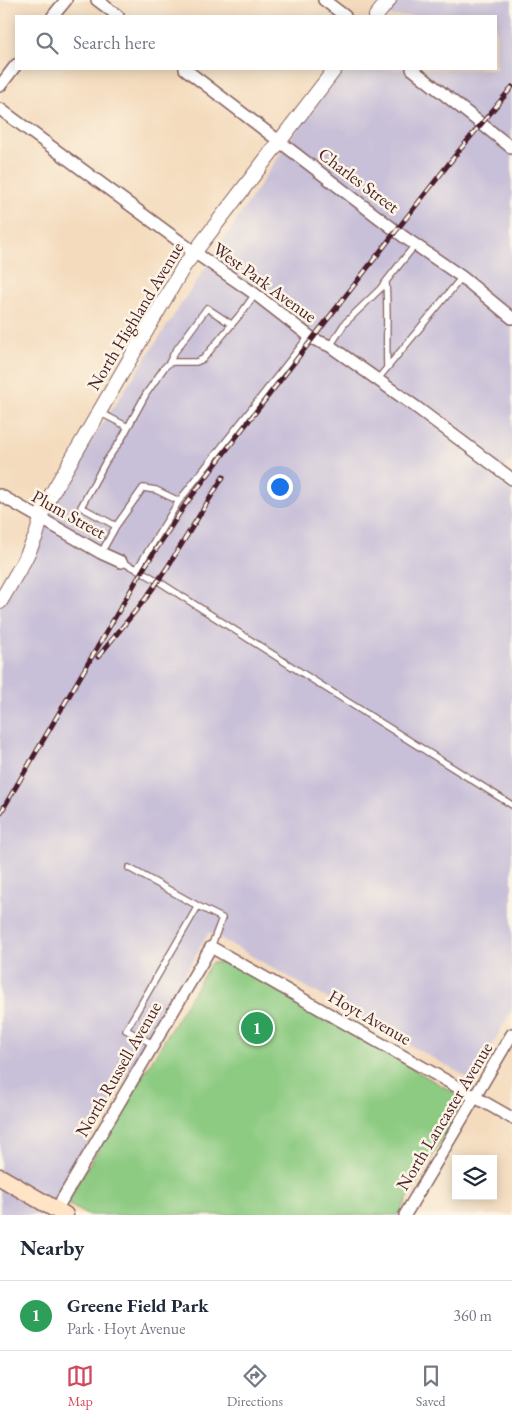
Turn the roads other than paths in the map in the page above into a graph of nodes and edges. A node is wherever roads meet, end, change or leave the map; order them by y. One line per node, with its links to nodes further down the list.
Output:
1 (66, 0): 5 (street)
2 (96, 0): 6 (street)
3 (324, 0): 7 (street)
4 (388, 0): 8 (street)
5 (55, 15)
6 (117, 15)
7 (344, 15)
8 (377, 15)
9 (15, 65): 13 (street)
10 (186, 70): 15 (street, Charles Street)
11 (334, 70): 15 (street, North Highland Avenue)
12 (413, 70): 16 (street)
13 (0, 86)
14 (0, 109): 18 (street, West Park Avenue)
15 (279, 141): 17 (street, Charles Street); 18 (street, North Highland Avenue)
16 (512, 148)
17 (415, 245): 19 (street, Charles Street); 20 (lane)
18 (194, 252): 21 (street, West Park Avenue); 29 (street, North Highland Avenue)
19 (462, 277): 22 (street, Charles Street); 27 (lane)
20 (386, 282): 25 (lane); 27 (lane)
21 (255, 294): 23 (lane); 24 (street, West Park Avenue)
22 (512, 318)
23 (231, 324): 26 (lane); 26 (lane)
24 (309, 336): 25 (street, West Park Avenue); 33 (lane)
25 (330, 346): 28 (street, West Park Avenue)
26 (169, 363): 30 (lane)
27 (387, 368): 28 (lane)
28 (378, 380): 31 (street, West Park Avenue)
29 (99, 412): 30 (lane); 34 (street, North Highland Avenue)
30 (128, 427): 35 (lane)
31 (512, 479)
32 (0, 495): 34 (street, Plum Street)
33 (179, 501): 35 (lane); 38 (lane)
34 (41, 519): 36 (street, Plum Street); 39 (street, North Highland Avenue)
35 (116, 526): 36 (lane)
36 (101, 553): 37 (street, Plum Street)
37 (121, 562): 38 (lane)
38 (137, 569): 40 (lane)
39 (0, 602)
40 (512, 805)
41 (129, 868): 42 (lane)
42 (198, 906): 43 (lane); 45 (lane)
43 (211, 947): 45 (street, North Russell Avenue); 46 (street, Hoyt Avenue)
44 (512, 1034): 46 (street, North Lancaster Avenue)
45 (153, 1044): 49 (street, North Russell Avenue)
46 (476, 1096): 47 (street, Hoyt Avenue); 50 (street, North Lancaster Avenue)
47 (512, 1118)
48 (0, 1177): 49 (main road)
49 (54, 1211)
50 (405, 1215)

